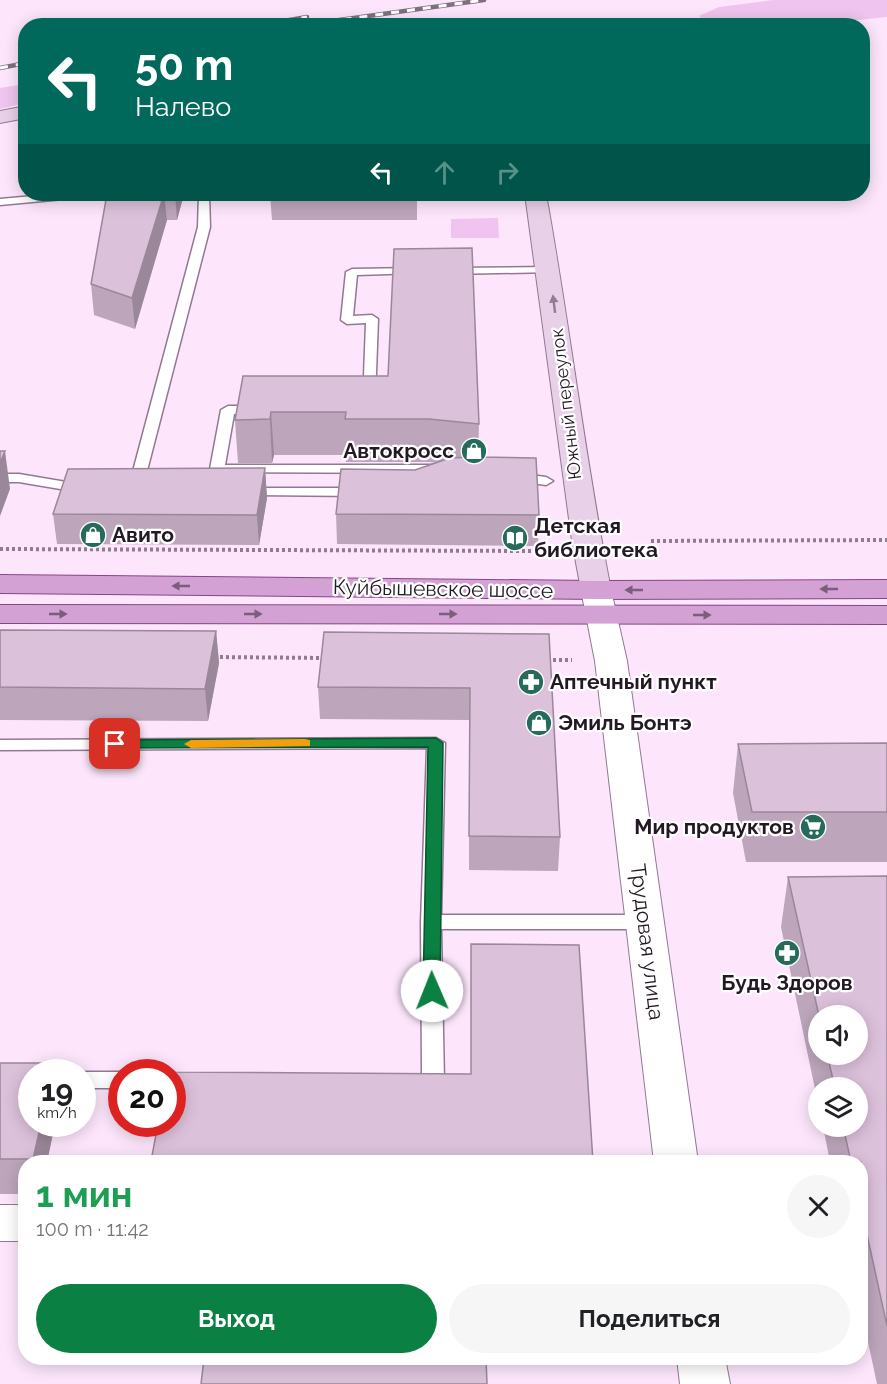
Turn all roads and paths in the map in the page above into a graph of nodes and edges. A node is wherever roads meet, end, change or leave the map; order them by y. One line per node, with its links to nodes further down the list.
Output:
1 (18, 113): 2 (main road)
2 (0, 117)
3 (18, 200): 6 (lane)
4 (204, 201): 15 (lane)
5 (536, 201): 7 (main road, Южный переулок)
6 (0, 202)
7 (549, 270): 8 (lane); 13 (main road, Южный переулок, one-way to 7)
8 (355, 409)
9 (274, 410): 12 (lane)
10 (0, 478): 14 (lane)
11 (501, 478): 13 (lane)
12 (447, 479)
13 (575, 480): 24 (main road, Южный переулок)
14 (101, 490)
15 (135, 491)
16 (228, 491): 17 (lane)
17 (380, 493)
18 (887, 540): 19 (path)
19 (651, 541)
20 (0, 549): 21 (path)
21 (532, 551)
22 (0, 584): 24 (main road, Куйбышевское шоссе, one-way to 22)
23 (887, 589): 24 (main road, Куйбышевское шоссе, one-way to 24)
24 (599, 602): 25 (main road, Куйбышевское шоссе, one-way to 24); 26 (main road, Куйбышевское шоссе, one-way to 26); 33 (street, Трудовая улица)
25 (0, 614)
26 (887, 615)
27 (213, 657): 28 (path)
28 (331, 658)
29 (544, 660): 30 (path)
30 (575, 660)
31 (0, 745): 32 (lane)
32 (431, 922): 33 (lane); 34 (lane)
33 (645, 922): 35 (street, Трудовая улица)
34 (397, 1082)
35 (675, 1155)
36 (0, 1223): 37 (street)
37 (18, 1223)
38 (702, 1365): 39 (street)
39 (705, 1384)

